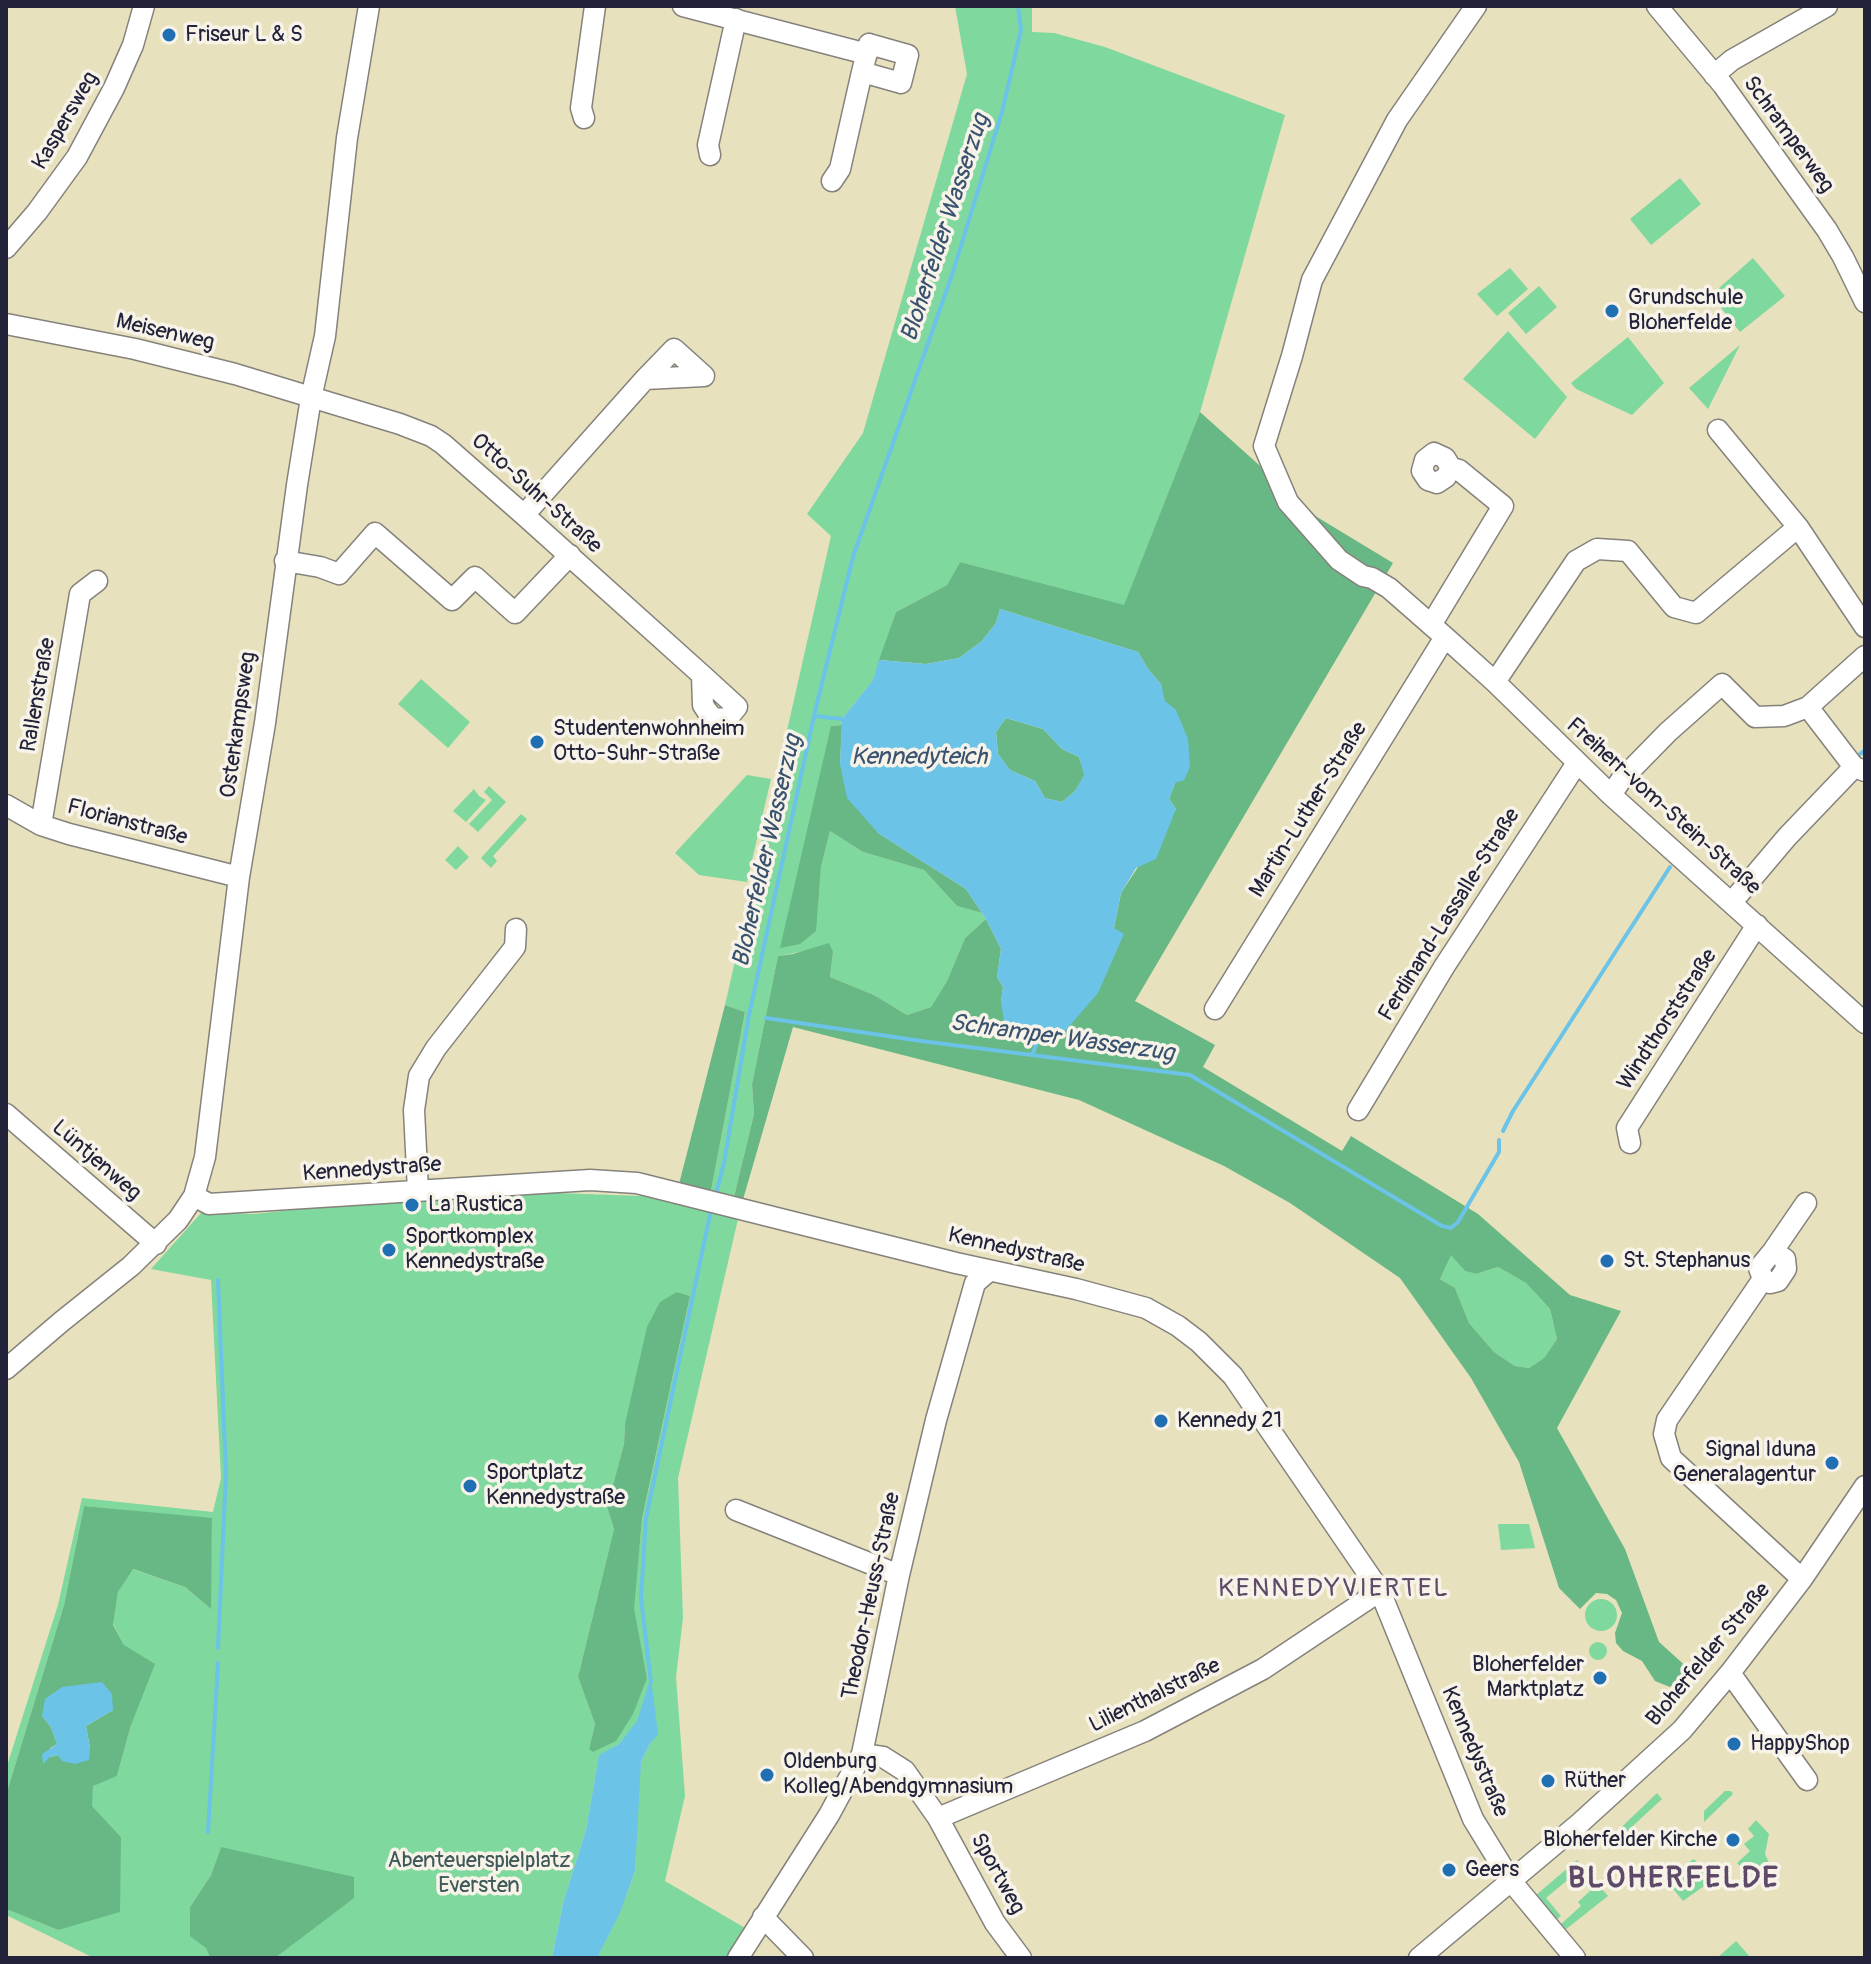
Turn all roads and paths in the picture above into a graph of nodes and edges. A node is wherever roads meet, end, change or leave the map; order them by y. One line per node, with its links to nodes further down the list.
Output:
1 (144, 6): 13 (street, Kaspersweg)
2 (369, 6): 17 (street, Osterkampsweg)
3 (595, 6): 10 (street)
4 (683, 6): 8 (street)
5 (1476, 6): 26 (street, Freiherr-vom-Stein-Straße)
6 (1657, 6): 9 (street, Schramperweg)
7 (1827, 6): 9 (street)
8 (736, 19): 11 (street); 12 (street)
9 (1714, 75): 14 (street, Schramperweg)
10 (584, 118)
11 (710, 155)
12 (832, 181)
13 (6, 248)
14 (1864, 299)
15 (6, 324): 17 (street, Meisenweg)
16 (645, 379): 20 (street)
17 (311, 398): 20 (street, Otto-Suhr-Straße); 23 (street, Osterkampsweg)
18 (1718, 430): 21 (street)
19 (1451, 468): 26 (street)
20 (524, 515): 22 (street, Otto-Suhr-Straße)
21 (1798, 527): 25 (street); 29 (street)
22 (570, 555): 23 (street); 28 (street, Otto-Suhr-Straße)
23 (285, 561): 36 (street, Osterkampsweg)
24 (97, 581): 35 (street, Rallenstraße)
25 (1865, 627)
26 (1438, 631): 29 (street, Freiherr-vom-Stein-Straße); 40 (street, Martin-Luther-Straße)
27 (1865, 656): 30 (street)
28 (702, 675)
29 (1495, 682): 31 (street, Freiherr-vom-Stein-Straße)
30 (1808, 707): 32 (street); 33 (street)
31 (1577, 763): 33 (street, Freiherr-vom-Stein-Straße); 42 (street, Ferdinand-Lassalle-Straße)
32 (1859, 769): 37 (street)
33 (1611, 795): 37 (street, Freiherr-vom-Stein-Straße)
34 (6, 805): 35 (street, Florianstraße)
35 (41, 825): 36 (street, Florianstraße)
36 (239, 877): 46 (street, Osterkampsweg)
37 (1732, 902): 38 (street, Freiherr-vom-Stein-Straße)
38 (1757, 925): 41 (street, Freiherr-vom-Stein-Straße); 44 (street, Windthorststraße)
39 (516, 929): 45 (street)
40 (1215, 1009)
41 (1865, 1023)
42 (1358, 1100)
43 (6, 1114): 48 (street, Lüntjenweg)
44 (1630, 1143)
45 (418, 1191): 46 (street, Kennedystraße); 49 (street, Kennedystraße)
46 (194, 1196): 48 (street, Osterkampsweg)
47 (1806, 1203): 54 (street)
48 (156, 1244): 50 (street, Osterkampsweg)
49 (989, 1271): 53 (street, Theodor-Heuss-Straße); 55 (street, Kennedystraße)
50 (6, 1369)
51 (1865, 1486): 54 (street, Bloherfelder Straße)
52 (736, 1510): 53 (street)
53 (899, 1575): 57 (street, Theodor-Heuss-Straße)
54 (1802, 1579): 56 (street, Bloherfelder Straße)
55 (1380, 1591): 59 (street, Lilienthalstraße); 60 (street, Kennedystraße)
56 (1730, 1673): 58 (street); 60 (street, Bloherfelder Straße)
57 (862, 1754): 59 (street, Sportweg); 61 (street, Theodor-Heuss-Straße)
58 (1807, 1780)
59 (938, 1818): 64 (street, Sportweg)
60 (1511, 1881): 65 (street, Bloherfelder Straße); 66 (street, Kennedystraße)
61 (763, 1917): 62 (street, Theodor-Heuss-Straße); 63 (street)
62 (738, 1958)
63 (803, 1958)
64 (1021, 1958)
65 (1419, 1958)
66 (1575, 1958)

